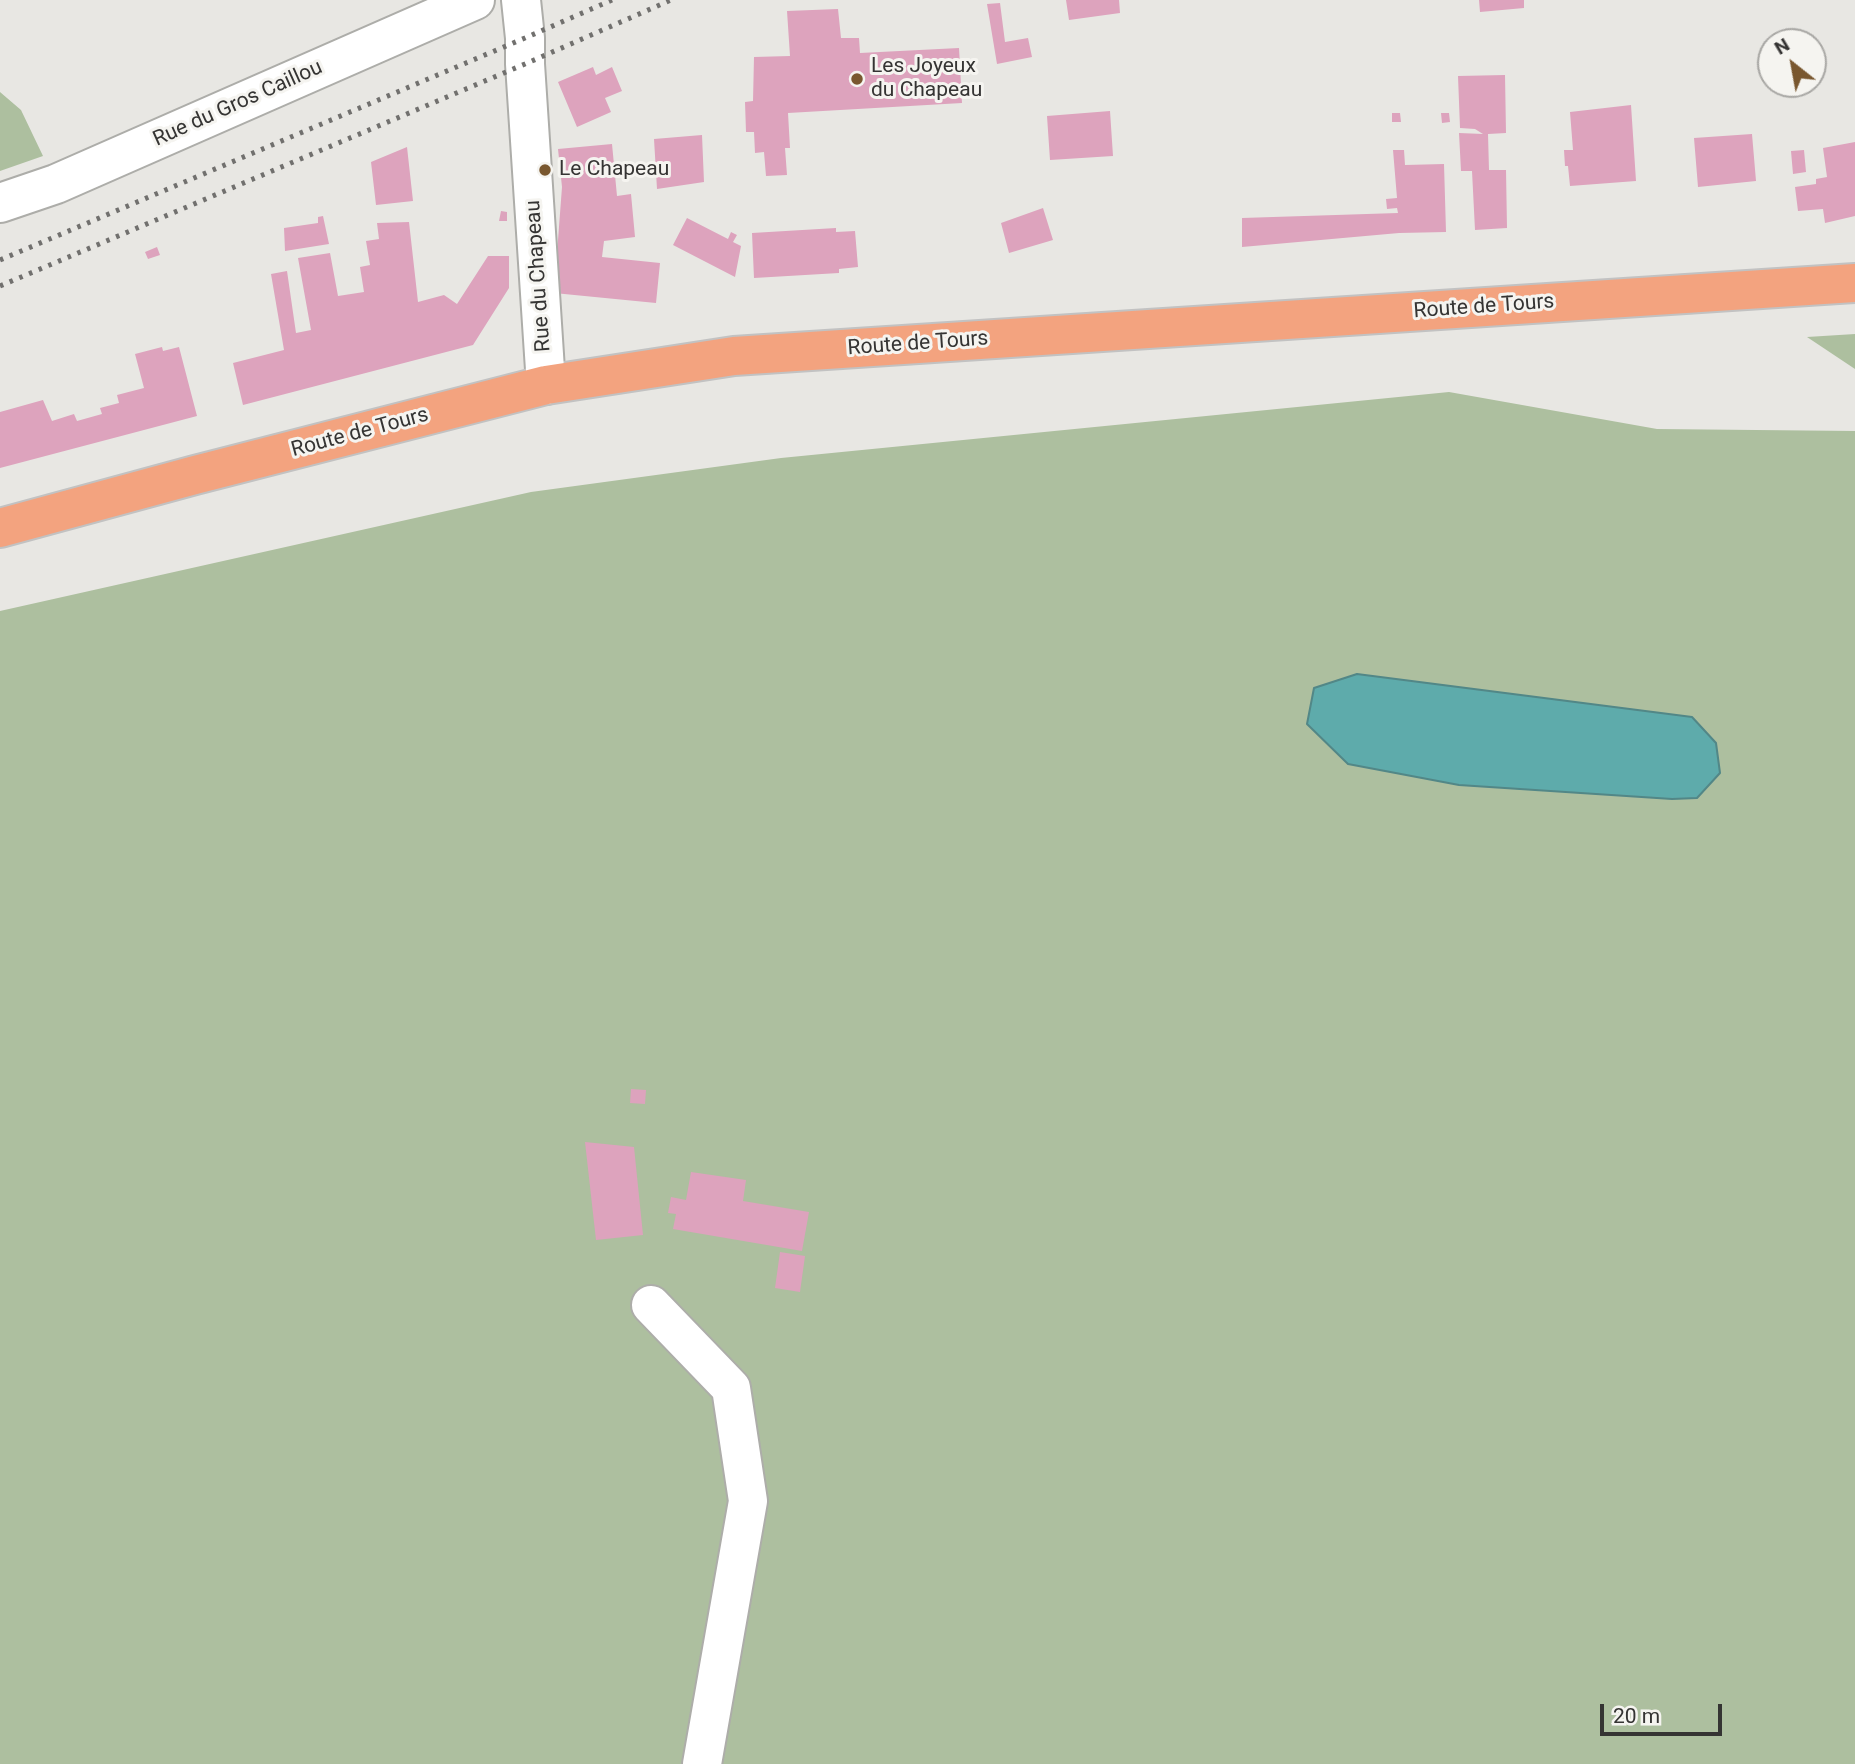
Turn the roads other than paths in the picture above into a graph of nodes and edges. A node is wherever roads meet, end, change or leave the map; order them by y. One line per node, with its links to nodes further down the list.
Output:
1 (475, 0): 3 (street, Rue du Gros Caillou)
2 (520, 0): 5 (street, Rue du Chapeau)
3 (0, 203)
4 (1855, 283): 5 (main road, Route de Tours)
5 (546, 384): 6 (main road, Route de Tours)
6 (0, 528)
7 (651, 1305): 8 (street)
8 (702, 1764)

